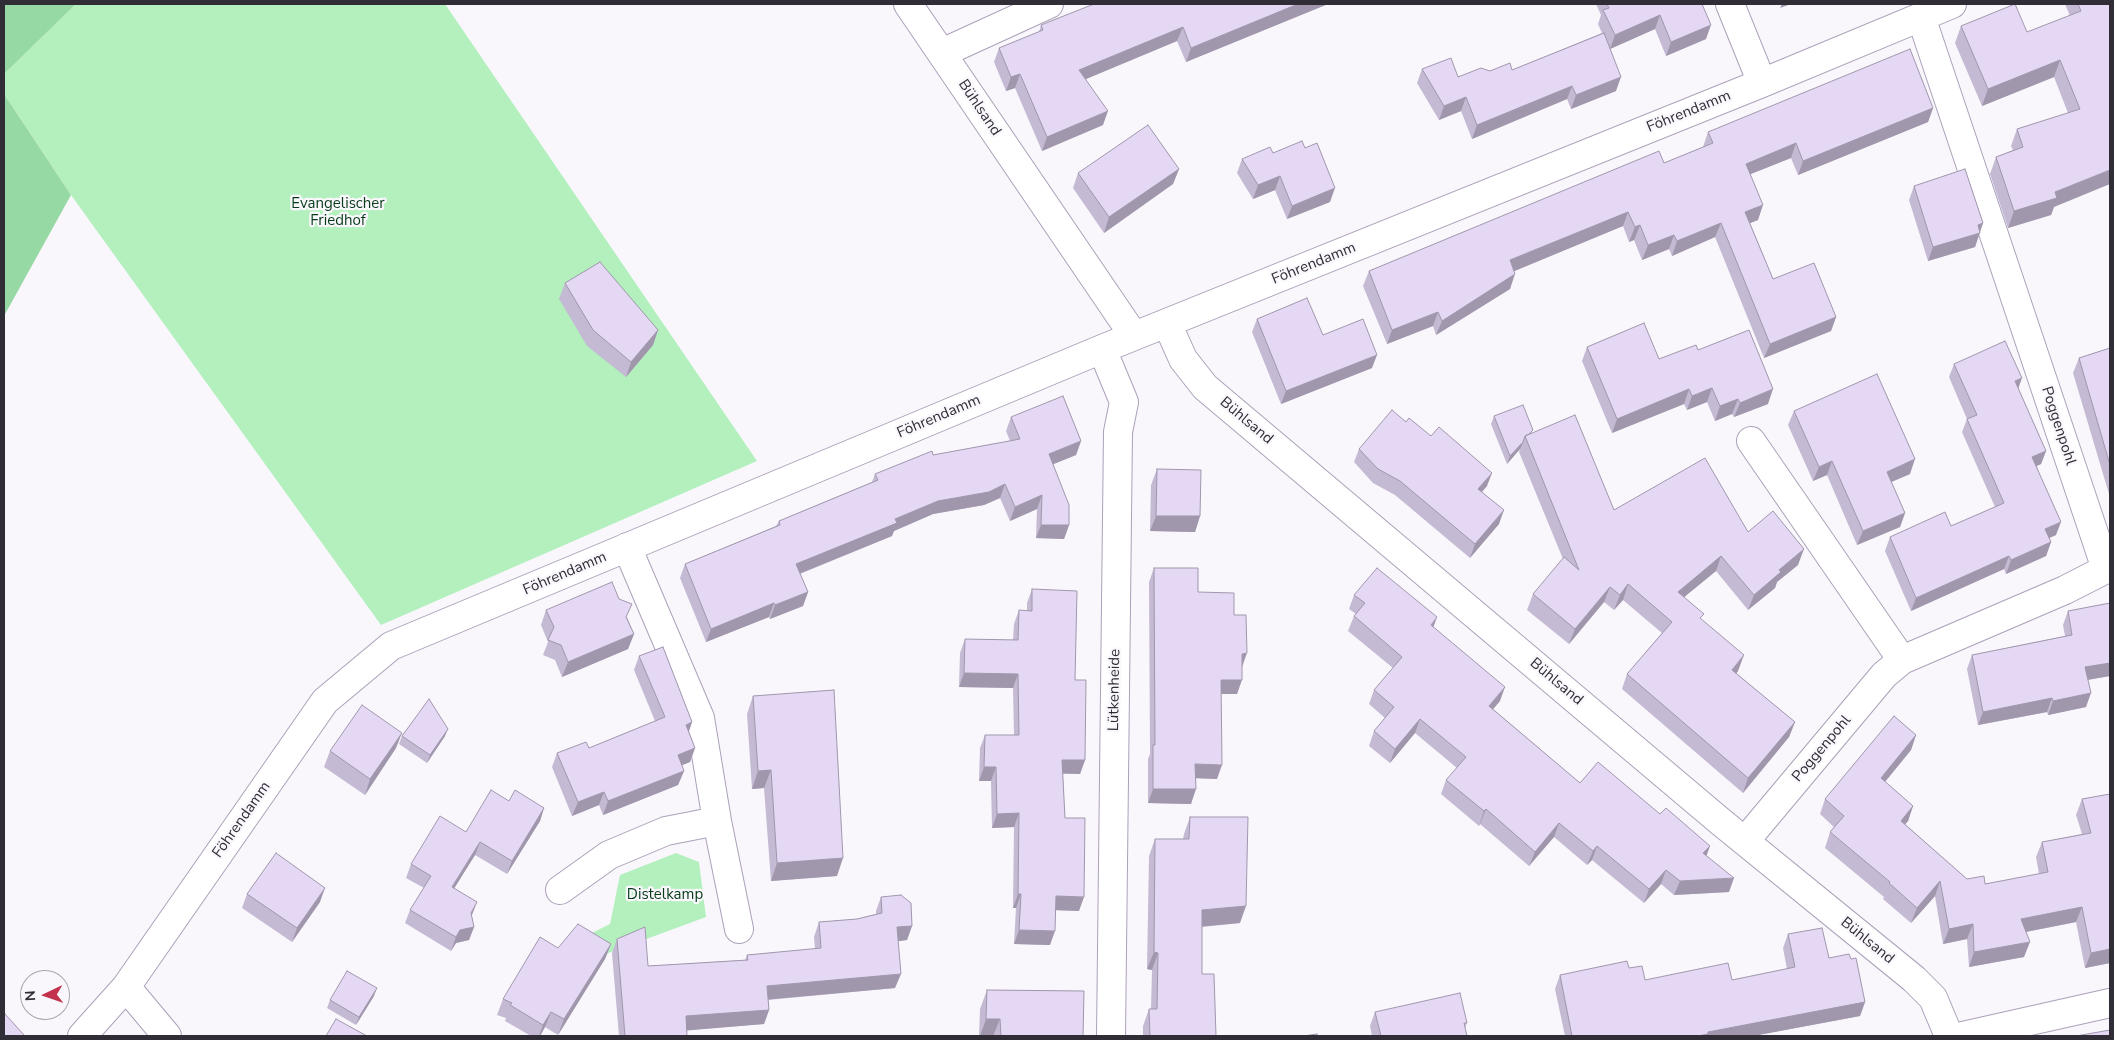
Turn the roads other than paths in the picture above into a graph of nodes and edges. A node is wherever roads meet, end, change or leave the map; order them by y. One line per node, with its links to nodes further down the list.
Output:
1 (908, 4): 6 (street, Bühlsand)
2 (1049, 4): 6 (street)
3 (1730, 4): 7 (street)
4 (1952, 4): 5 (street, Föhrendamm)
5 (1921, 17): 7 (street, Föhrendamm); 13 (street, Poggenpohl)
6 (942, 53): 9 (street, Bühlsand)
7 (1762, 83): 8 (street, Föhrendamm)
8 (1167, 323): 9 (street, Föhrendamm); 16 (street, Bühlsand)
9 (1134, 336): 10 (street, Föhrendamm)
10 (1102, 349): 12 (street, Föhrendamm); 23 (street, Lütkenheide)
11 (1751, 441): 14 (street)
12 (627, 548): 15 (street); 19 (street, Föhrendamm)
13 (2108, 568): 14 (street, Poggenpohl)
14 (1902, 660): 16 (street, Poggenpohl)
15 (717, 821): 17 (street); 18 (street)
16 (1744, 841): 24 (street, Bühlsand)
17 (560, 890)
18 (739, 929)
19 (126, 987): 21 (street, Föhrendamm); 22 (street)
20 (2110, 1003): 25 (street)
21 (82, 1036)
22 (167, 1036)
23 (1111, 1036)
24 (1949, 1036)
25 (1963, 1036)

